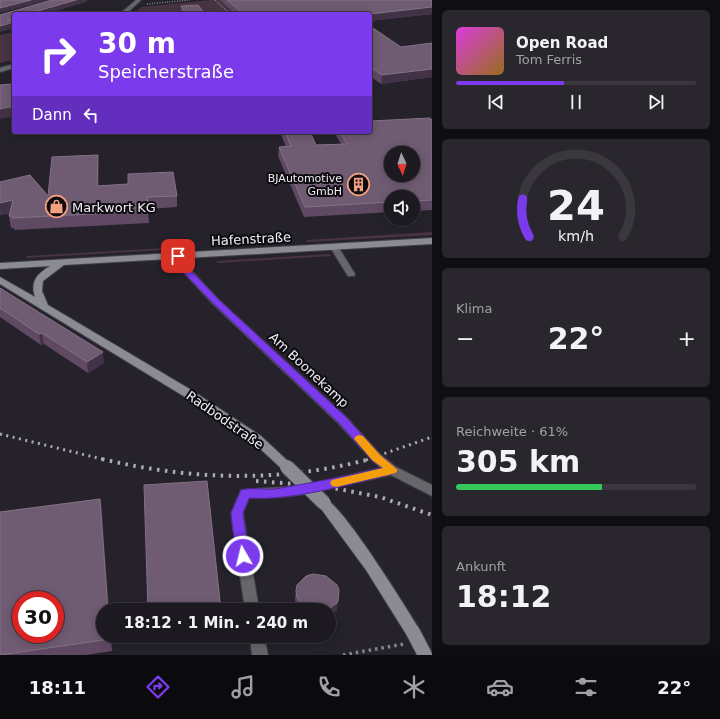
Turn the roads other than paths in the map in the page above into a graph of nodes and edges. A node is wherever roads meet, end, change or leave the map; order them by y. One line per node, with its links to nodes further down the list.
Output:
1 (139, 0): 2 (street)
2 (125, 12)
3 (12, 67): 4 (street)
4 (0, 70)
5 (432, 241): 6 (main road, Hafenstraße)
6 (334, 247): 7 (main road, Hafenstraße); 10 (lane)
7 (178, 256): 8 (main road, Hafenstraße); 13 (street, Am Boonekamp)
8 (61, 263): 9 (main road, Hafenstraße); 12 (main road)
9 (0, 266)
10 (351, 274)
11 (0, 280): 12 (main road, Radbodstraße)
12 (44, 306): 18 (main road, Radbodstraße, bridge)
13 (392, 470): 14 (street, Am Boonekamp); 15 (street)
14 (432, 491)
15 (251, 603)
16 (259, 643): 17 (street)
17 (260, 655)
18 (425, 655)

